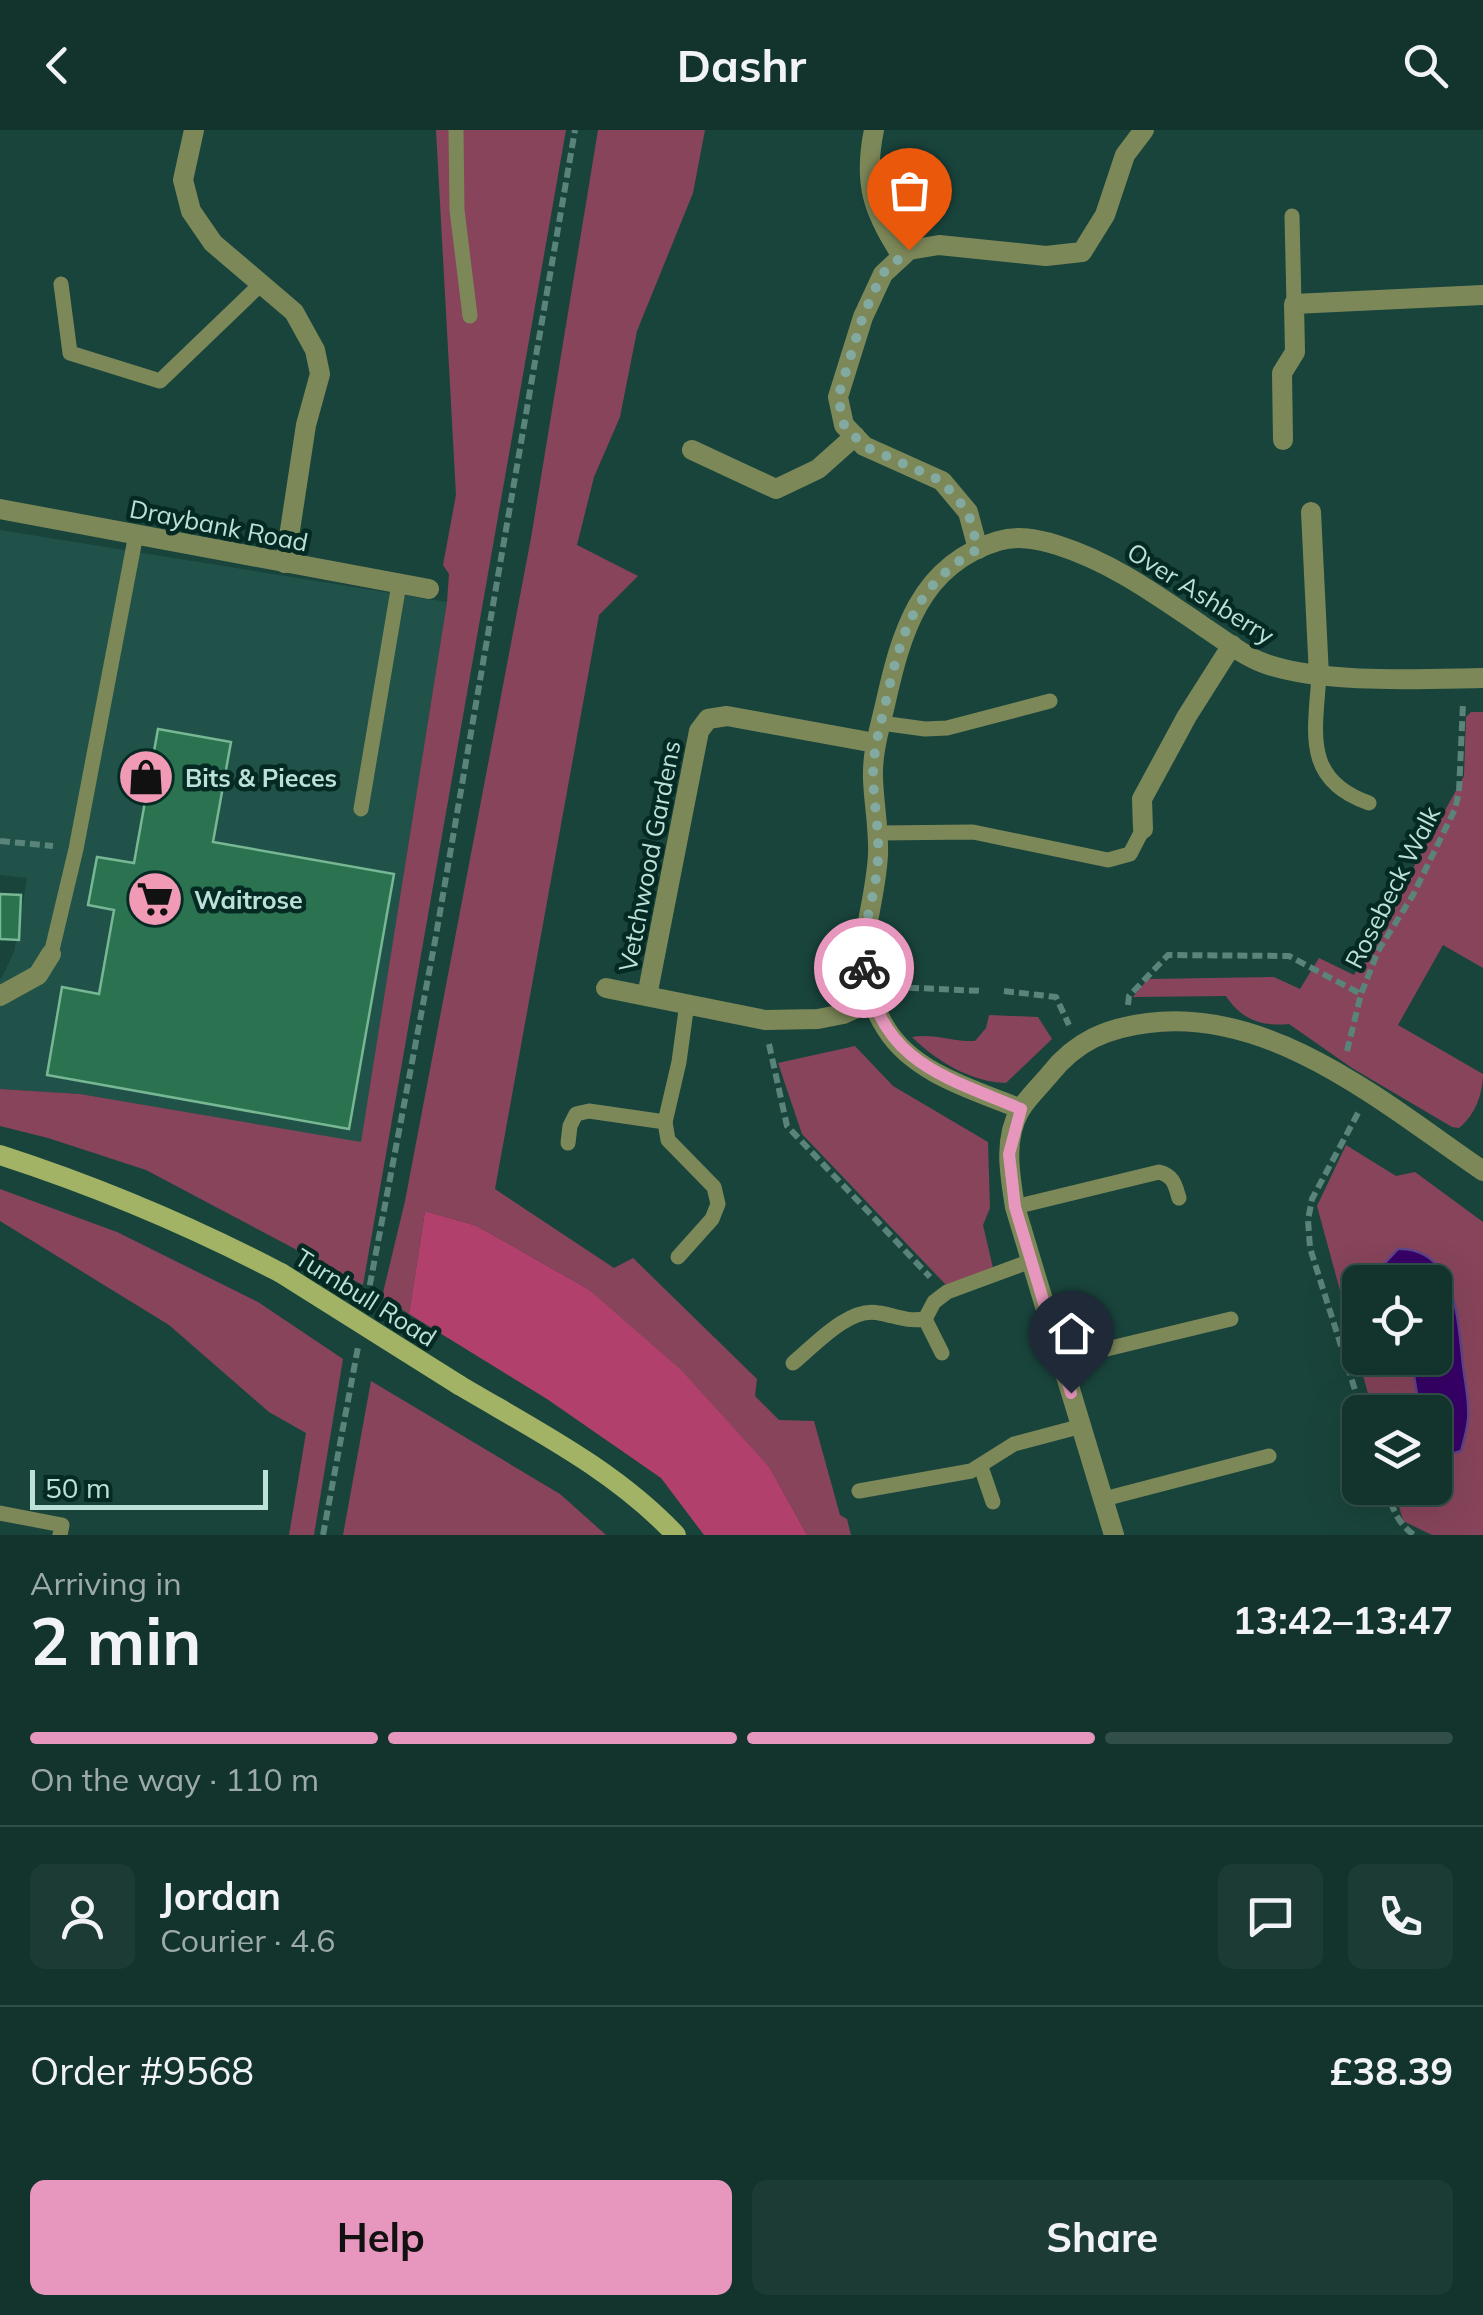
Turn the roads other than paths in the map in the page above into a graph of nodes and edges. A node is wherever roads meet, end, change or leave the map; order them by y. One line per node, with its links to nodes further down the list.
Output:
1 (194, 130): 8 (street)
2 (456, 130): 11 (lane)
3 (874, 130): 6 (street)
4 (1144, 130): 6 (street)
5 (1292, 216): 10 (lane)
6 (902, 256): 12 (street)
7 (61, 284): 8 (lane)
8 (261, 284): 19 (street)
9 (1483, 295): 10 (street)
10 (1294, 304): 13 (street)
11 (470, 316)
12 (855, 436): 14 (street); 18 (street)
13 (1283, 440)
14 (692, 450)
15 (0, 508): 17 (street, Draybank Road)
16 (1311, 512): 23 (street)
17 (136, 534): 19 (street, Draybank Road); 31 (lane)
18 (978, 549): 22 (street, Over Ashberry); 26 (street, Over Ashberry)
19 (284, 563): 20 (street, Draybank Road)
20 (399, 584): 21 (street, Draybank Road); 28 (lane)
21 (428, 589)
22 (1232, 645): 23 (street, Over Ashberry); 29 (street)
23 (1318, 676): 24 (street, Over Ashberry); 27 (lane)
24 (1474, 678)
25 (1050, 701): 26 (lane)
26 (878, 733): 30 (street, Over Ashberry); 35 (street, Vetchwood Gardens)
27 (1369, 803)
28 (361, 809)
29 (1144, 829): 30 (lane)
30 (879, 833): 33 (street, Over Ashberry)
31 (51, 954): 34 (street)
32 (606, 988): 35 (street)
33 (870, 993): 36 (street); 37 (street, Over Ashberry)
34 (0, 996)
35 (647, 996): 36 (street)
36 (687, 1003): 38 (lane)
37 (1021, 1109): 41 (street); 43 (street)
38 (665, 1122): 39 (lane); 44 (lane)
39 (568, 1143)
40 (0, 1155): 59 (street, Turnbull Road, bridge)
41 (1480, 1161)
42 (1178, 1198): 43 (lane)
43 (1015, 1207): 45 (street)
44 (678, 1257)
45 (1030, 1261): 46 (lane); 49 (street)
46 (925, 1319): 48 (lane); 50 (lane)
47 (1230, 1319): 49 (lane)
48 (942, 1353)
49 (1061, 1360): 51 (street)
50 (793, 1363)
51 (1082, 1426): 53 (lane); 55 (street)
52 (1268, 1456): 55 (lane)
53 (981, 1466): 54 (lane); 56 (lane)
54 (858, 1491)
55 (1104, 1499): 60 (street)
56 (993, 1502)
57 (0, 1514): 58 (lane)
58 (60, 1535)
59 (676, 1535)
60 (1114, 1535)

